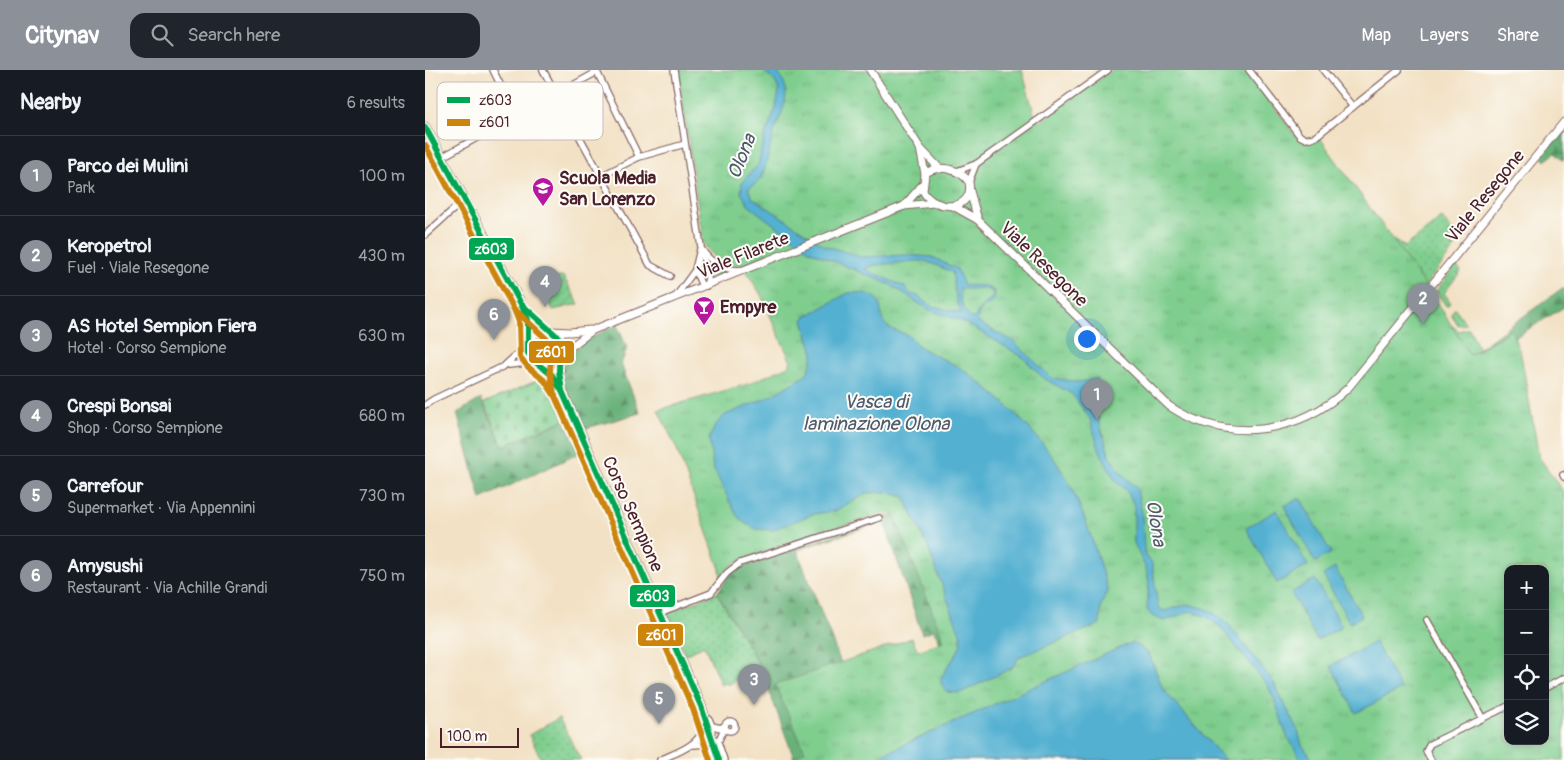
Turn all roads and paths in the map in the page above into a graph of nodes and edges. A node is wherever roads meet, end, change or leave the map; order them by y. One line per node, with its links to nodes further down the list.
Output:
1 (493, 70): 10 (street)
2 (543, 70): 11 (street)
3 (674, 70): 19 (street)
4 (870, 70): 20 (street)
5 (1108, 70): 23 (street)
6 (1249, 70): 14 (street)
7 (1323, 70): 14 (street)
8 (1399, 70): 14 (street)
9 (596, 71): 12 (street)
10 (499, 82)
11 (549, 82)
12 (578, 82)
13 (603, 85): 22 (street)
14 (1353, 107)
15 (1564, 122): 35 (street, Viale Resegone)
16 (425, 127): 21 (main road)
17 (474, 140): 21 (street)
18 (581, 140): 27 (street)
19 (685, 144): 22 (street); 37 (street)
20 (920, 148): 24 (street); 26 (street)
21 (442, 157): 31 (main road)
22 (639, 157): 27 (street)
23 (976, 164): 25 (street); 28 (street)
24 (940, 168): 25 (street); 26 (street)
25 (957, 171): 28 (street)
26 (925, 174): 29 (street)
27 (601, 176): 40 (street)
28 (969, 182): 30 (street)
29 (923, 184): 32 (street); 33 (street, Viale Filarete)
30 (970, 190): 34 (street); 35 (street, Viale Resegone)
31 (465, 199): 36 (street); 43 (main road)
32 (934, 203): 33 (street, Viale Filarete); 34 (street)
33 (904, 206): 39 (street, Viale Filarete)
34 (953, 206): 35 (street, Viale Resegone)
35 (978, 220)
36 (425, 235)
37 (701, 247): 38 (street); 39 (street); 41 (street)
38 (695, 270): 41 (street); 42 (street)
39 (744, 270): 41 (street, Viale Filarete)
40 (670, 276)
41 (706, 286): 42 (street, Viale Filarete)
42 (673, 299): 44 (street, Viale Filarete)
43 (521, 304): 45 (main road); 46 (main road)
44 (593, 330): 45 (street, Viale Filarete); 47 (street, Viale Filarete)
45 (550, 331): 46 (main road); 47 (main road)
46 (528, 342): 48 (main road); 49 (street)
47 (560, 356): 48 (main road); 50 (main road, Corso Sempione)
48 (539, 364): 49 (street); 50 (main road, Corso Sempione)
49 (504, 366): 51 (street)
50 (562, 391): 53 (main road, Corso Sempione)
51 (425, 405)
52 (879, 518): 53 (street)
53 (659, 613): 55 (main road, Corso Sempione)
54 (1427, 620): 59 (street)
55 (688, 678): 60 (street); 63 (main road, Corso Sempione); 64 (street, Corso Sempione)
56 (1564, 678): 57 (street)
57 (1549, 686)
58 (1504, 708): 59 (street)
59 (1482, 717): 65 (street)
60 (688, 746): 61 (street); 62 (street)
61 (660, 760)
62 (714, 760)
63 (719, 760)
64 (724, 760)
65 (1431, 760)

